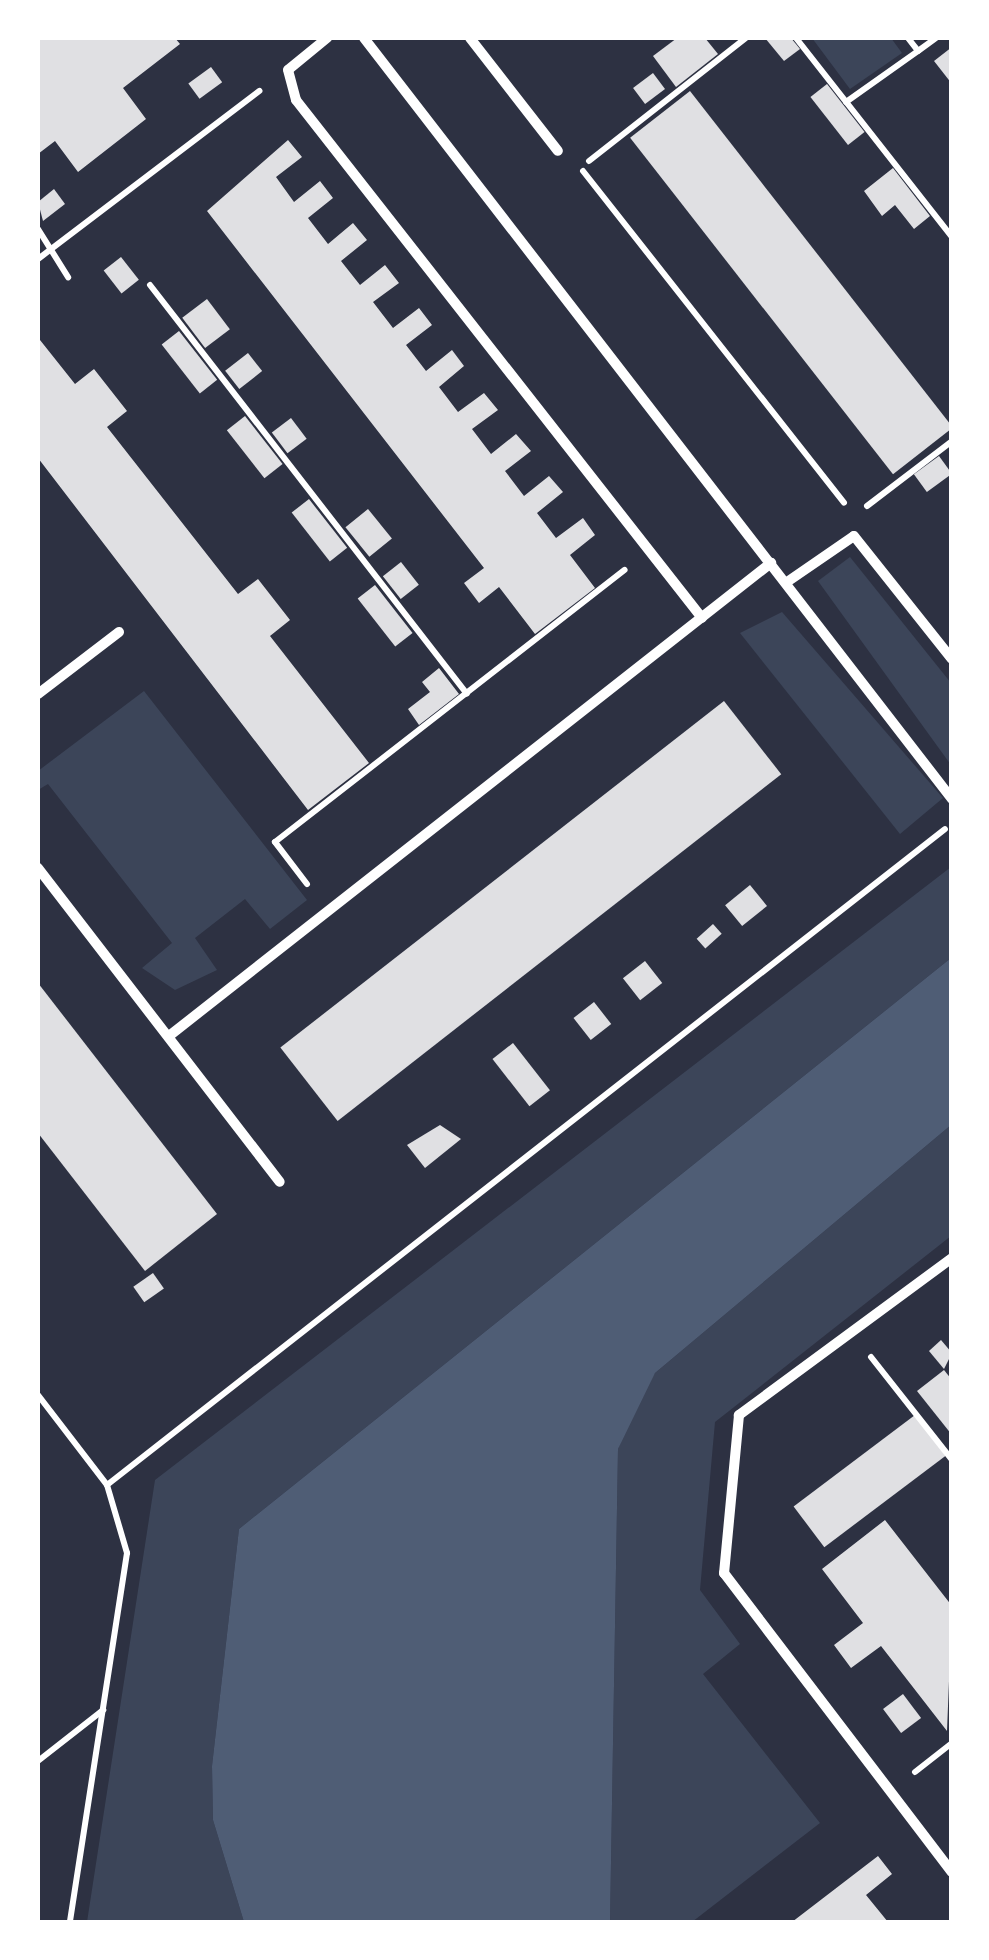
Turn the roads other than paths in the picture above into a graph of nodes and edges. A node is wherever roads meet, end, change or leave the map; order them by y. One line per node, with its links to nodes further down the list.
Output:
1 (327, 38): 7 (street)
2 (364, 38): 5 (street)
3 (470, 38): 4 (street)
4 (558, 151)
5 (771, 563): 6 (street); 7 (street)
6 (786, 582): 9 (street); 11 (street)
7 (702, 618): 13 (street)
8 (118, 632): 10 (street)
9 (952, 659)
10 (38, 694)
11 (952, 799)
12 (38, 868): 13 (street)
13 (169, 1036): 14 (street)
14 (280, 1182)
15 (952, 1258): 16 (street)
16 (952, 1872)

